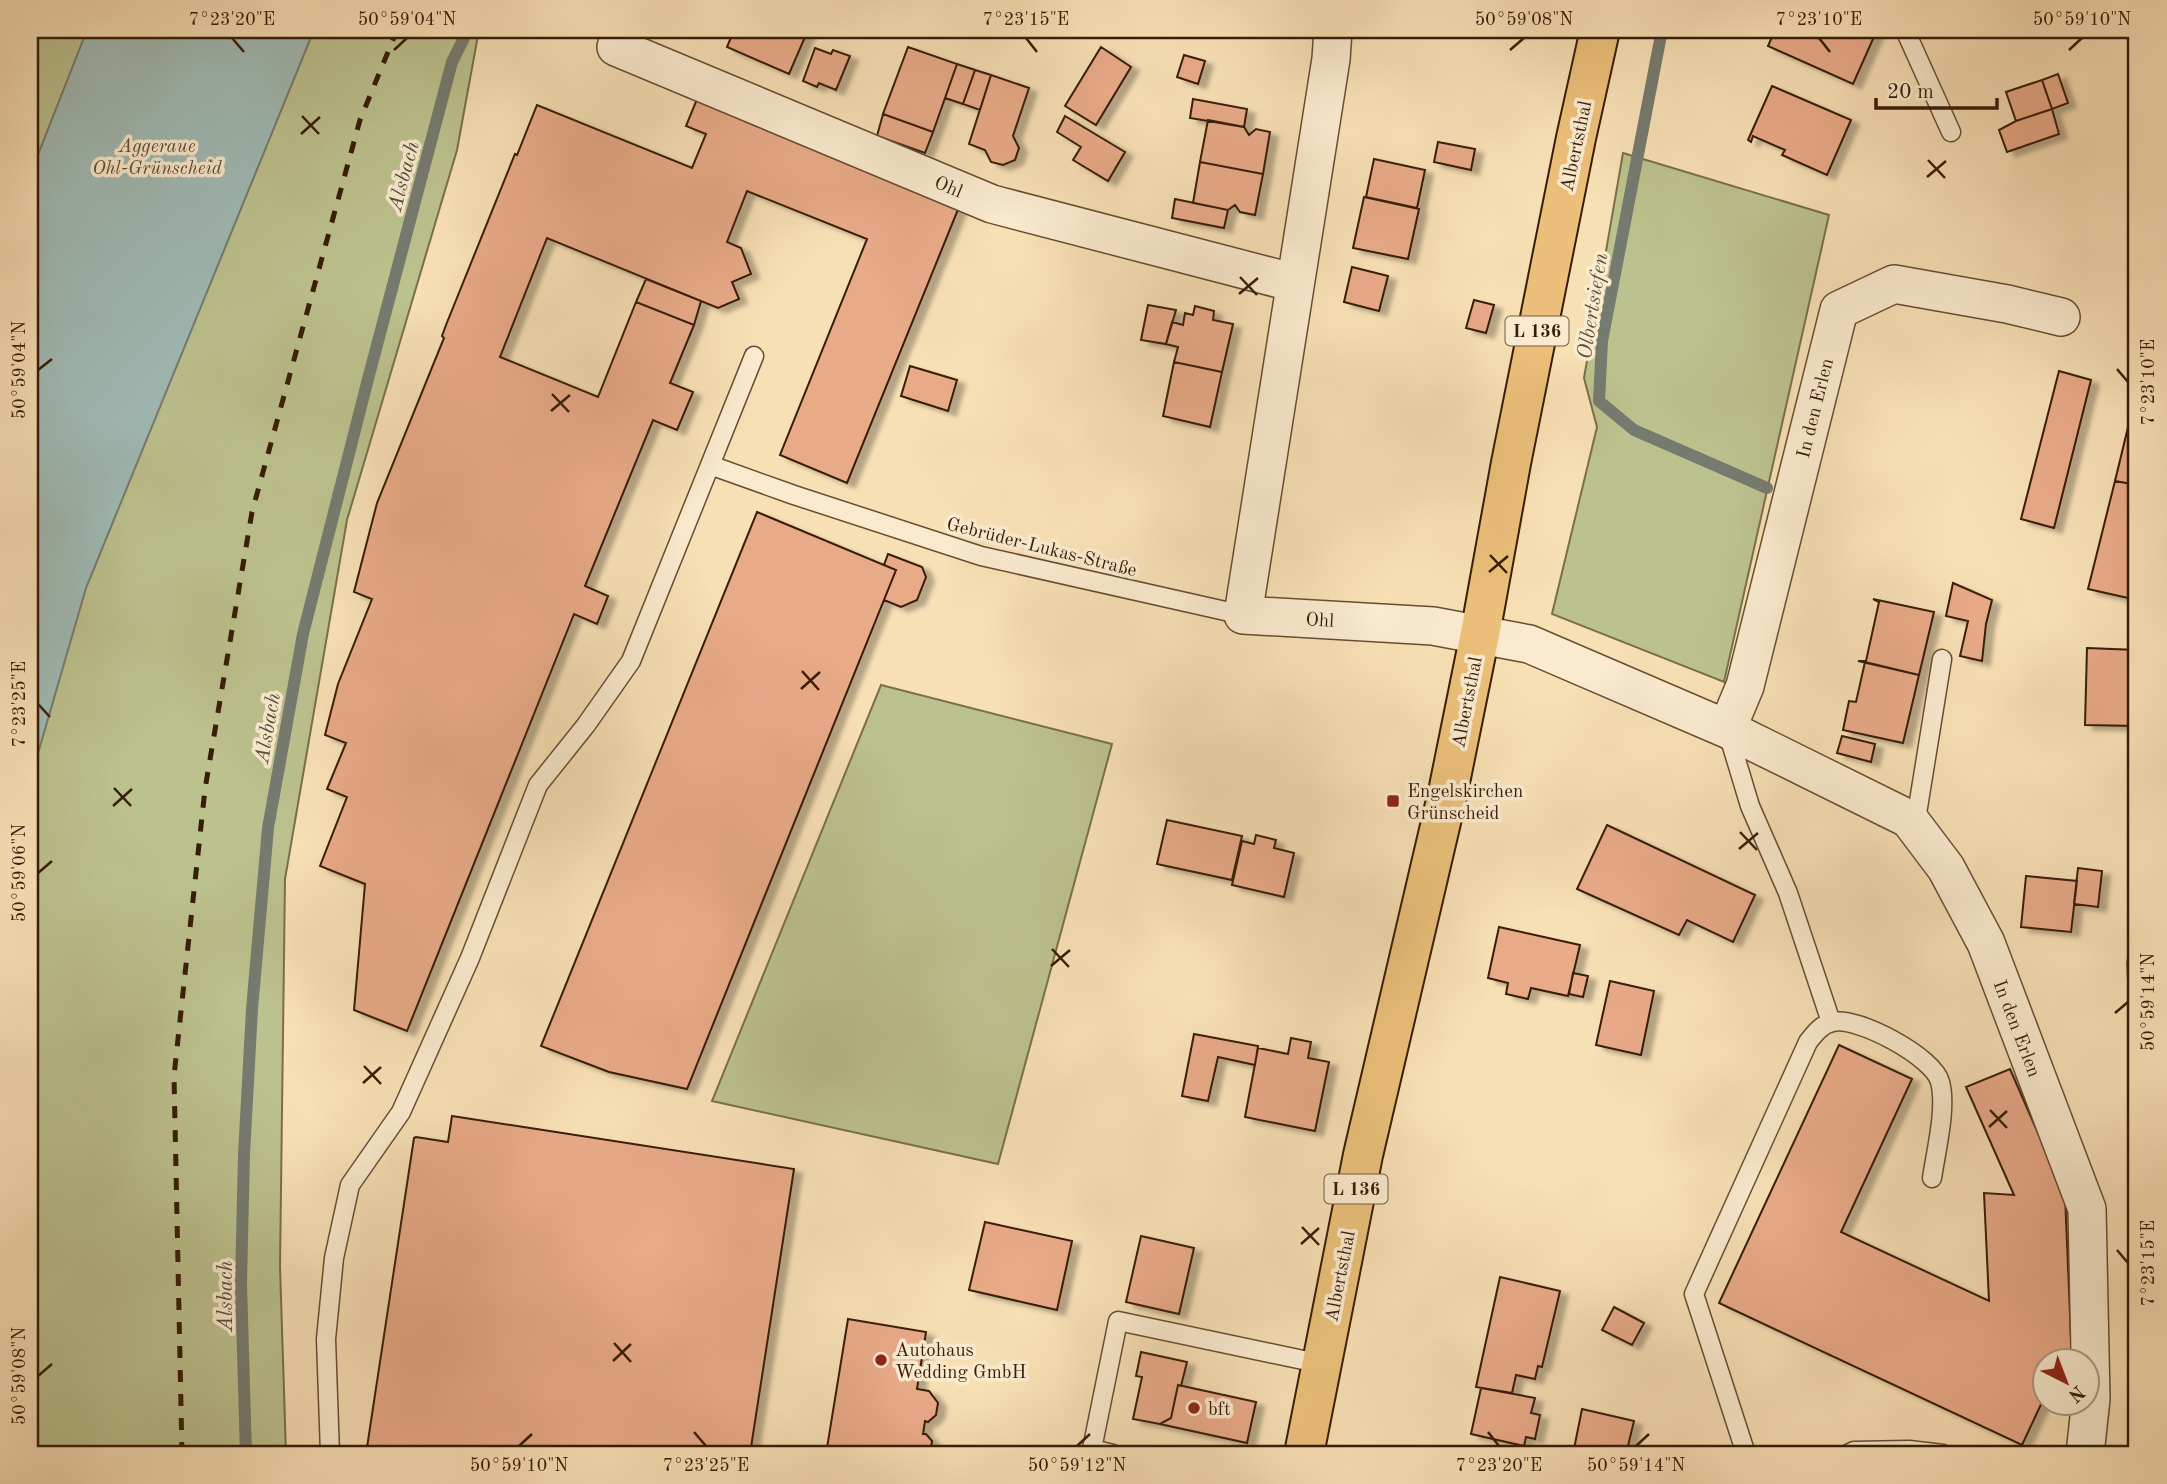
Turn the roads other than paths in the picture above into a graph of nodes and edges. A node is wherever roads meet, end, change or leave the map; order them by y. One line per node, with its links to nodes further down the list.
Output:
1 (1334, 30): 6 (street)
2 (1600, 30): 11 (main road, Albertsthal / L 136)
3 (1905, 30): 5 (lane)
4 (616, 47): 6 (street, Ohl)
5 (1951, 132)
6 (1295, 283): 10 (street)
7 (2061, 317): 13 (street, In den Erlen)
8 (754, 356): 9 (lane)
9 (710, 464): 10 (lane, Gebrüder-Lukas-Straße); 18 (lane)
10 (1243, 615): 11 (street, Ohl)
11 (1480, 634): 13 (street, In den Erlen); 17 (main road, Albertsthal / L 136)
12 (1942, 659): 14 (lane)
13 (1727, 729): 14 (street, In den Erlen); 15 (lane)
14 (1914, 826): 24 (street, In den Erlen)
15 (1830, 1022): 16 (lane); 21 (lane)
16 (1932, 1178)
17 (1322, 1364): 19 (lane); 20 (main road, Albertsthal / L 136)
18 (330, 1454)
19 (1113, 1454)
20 (1304, 1454)
21 (1746, 1454)
22 (1848, 1454): 23 (lane)
23 (1942, 1454)
24 (2085, 1454)

